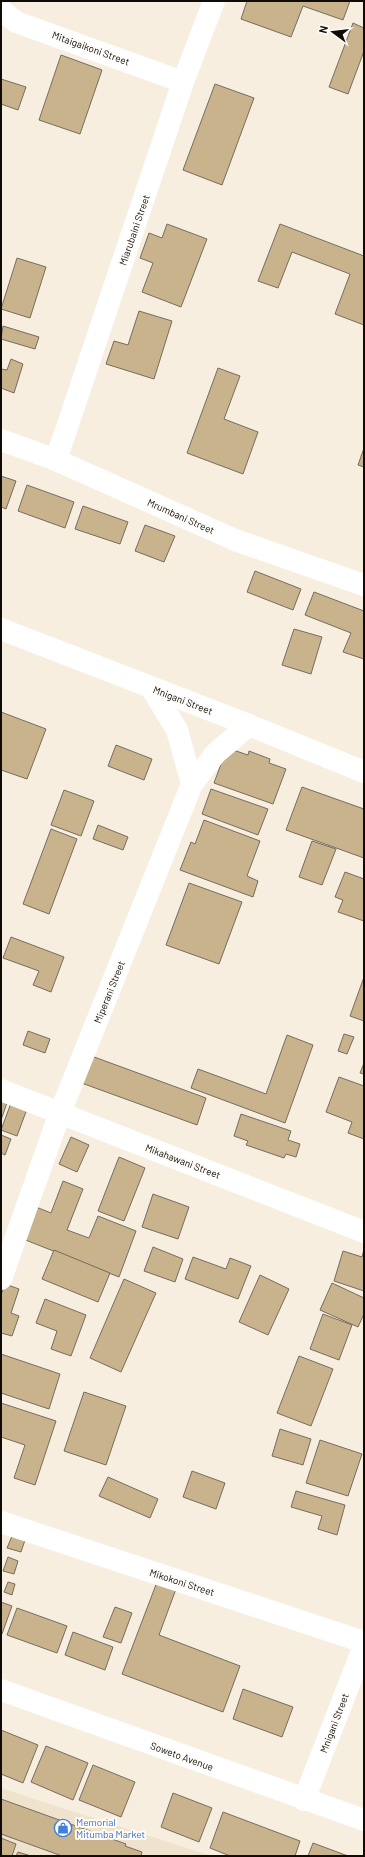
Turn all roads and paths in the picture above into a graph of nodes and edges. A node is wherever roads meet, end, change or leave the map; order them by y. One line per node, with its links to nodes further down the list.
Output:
1 (214, 1): 3 (street, Miarubaini Street)
2 (1, 10): 3 (street, Mitaigaikoni Street)
3 (183, 82): 5 (street, Miarubaini Street)
4 (1, 440): 5 (street, Mrumbani Street)
5 (56, 460): 6 (street, Mrumbani Street)
6 (364, 585)
7 (1, 629): 8 (street, Mnigani Street)
8 (152, 689): 9 (street, Mnigani Street); 11 (street)
9 (249, 725): 10 (street, Mnigani Street); 11 (street, Miperani Street)
10 (364, 772)
11 (192, 784): 13 (street, Miperani Street)
12 (1, 1090): 13 (street, Mikahawani Street)
13 (60, 1113): 14 (street, Mikahawani Street); 15 (street, Miperani Street)
14 (364, 1232)
15 (1, 1279)
16 (1, 1522): 17 (street, Mikokoni Street)
17 (364, 1642)
18 (364, 1646): 20 (street, Mnigani Street)
19 (1, 1690): 20 (street, Soweto Avenue)
20 (304, 1800): 21 (street, Soweto Avenue)
21 (364, 1820)

